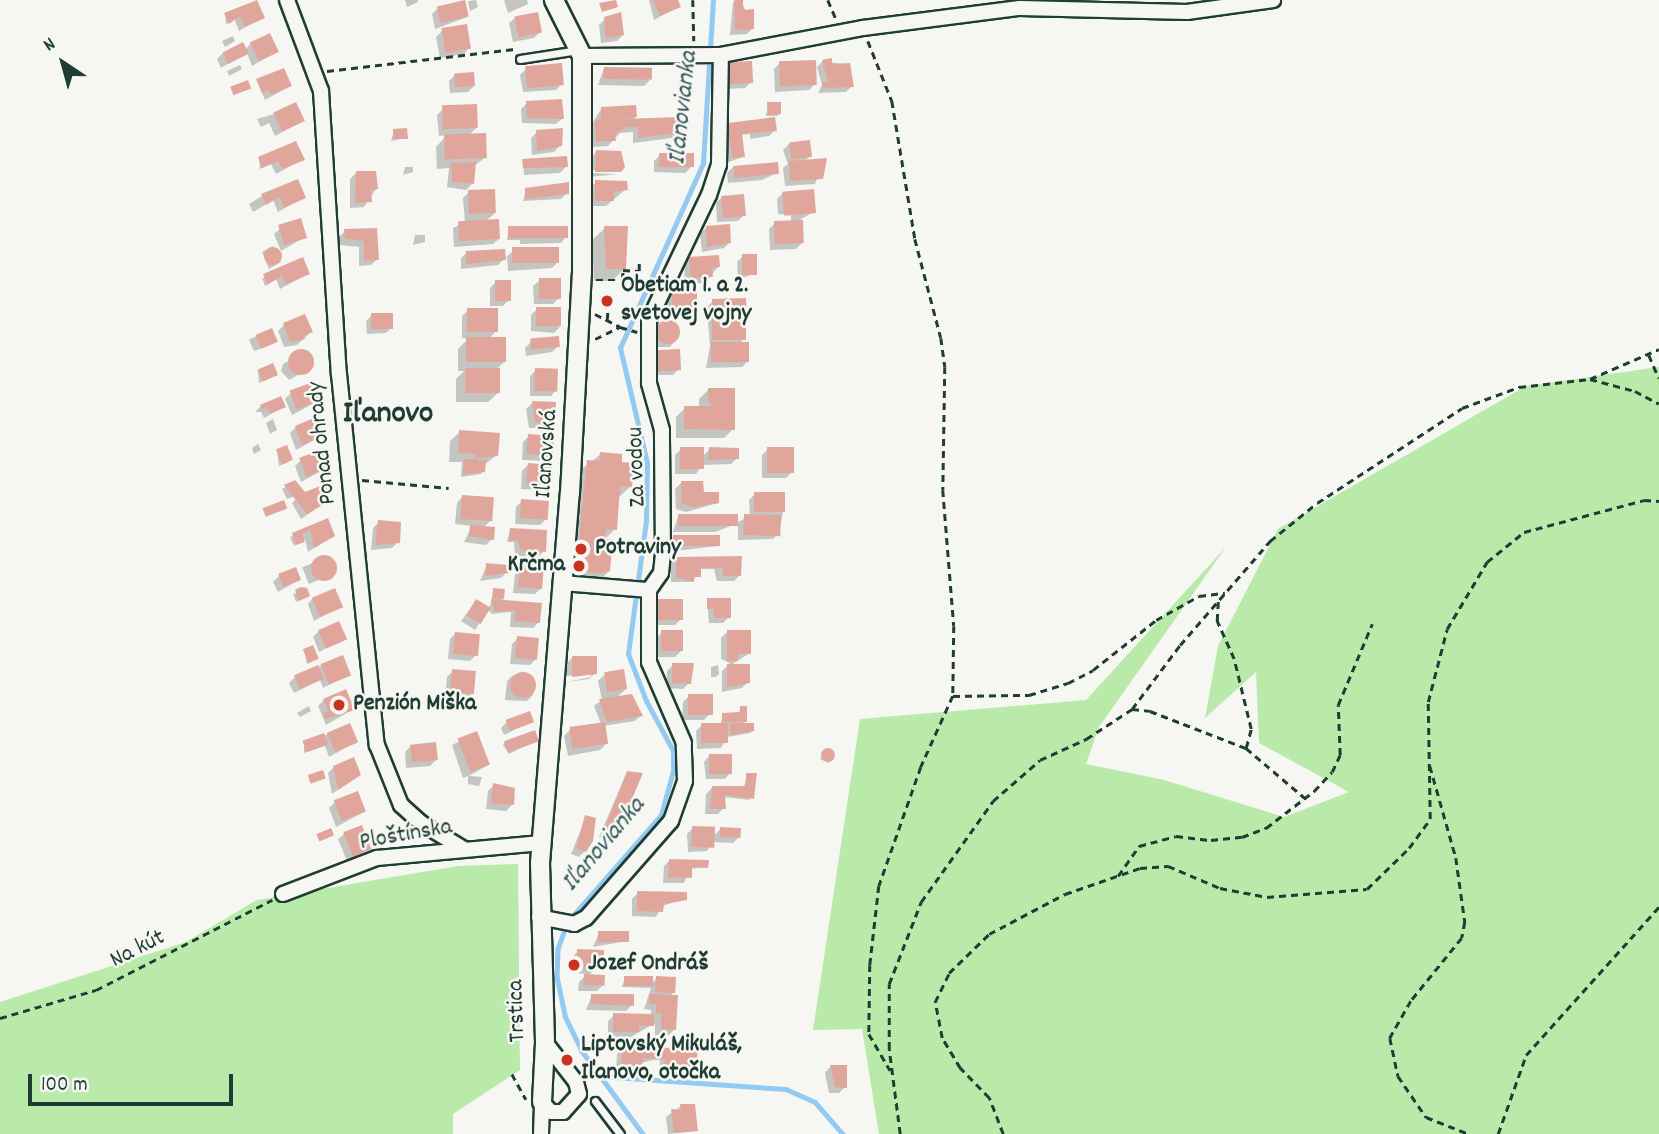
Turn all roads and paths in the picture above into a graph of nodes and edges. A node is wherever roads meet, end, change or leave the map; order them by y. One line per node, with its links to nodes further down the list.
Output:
1 (287, 0): 38 (street, Ponad ohrady)
2 (554, 0): 9 (street, Iľanovská)
3 (693, 0): 10 (path)
4 (828, 0): 7 (path)
5 (1273, 0): 6 (street)
6 (863, 28): 7 (street); 32 (path)
7 (841, 32): 10 (street)
8 (520, 48): 12 (path)
9 (580, 52): 10 (street); 11 (lane); 27 (street, Iľanovská)
10 (708, 55): 28 (street, Za vodou)
11 (520, 59)
12 (340, 70)
13 (639, 259): 14 (path)
14 (593, 280)
15 (608, 305): 16 (path)
16 (607, 320): 17 (path); 17 (path)
17 (621, 327): 18 (path)
18 (635, 331)
19 (1659, 349): 20 (path)
20 (1649, 354): 21 (path); 22 (path)
21 (1659, 378)
22 (1590, 380): 23 (path); 29 (path)
23 (1659, 404)
24 (368, 481): 25 (path)
25 (449, 488)
26 (1659, 501): 35 (path)
27 (563, 583): 28 (street); 37 (street, Iľanovská)
28 (641, 589): 42 (street, Za vodou)
29 (1225, 593): 30 (path); 32 (path)
30 (1218, 601): 33 (path); 34 (path)
31 (1372, 624): 36 (path)
32 (953, 696): 45 (path)
33 (1132, 709): 34 (path); 45 (path)
34 (1247, 748): 36 (path)
35 (1430, 763): 39 (path); 52 (path)
36 (1305, 798): 39 (path)
37 (541, 843): 38 (street, Ploštínska); 42 (street, Iľanovská)
38 (464, 849): 40 (street, Ploštínska)
39 (1118, 876): 51 (path)
40 (283, 894): 43 (path, Na kút)
41 (1659, 907): 53 (path)
42 (539, 917): 44 (street, Trstica)
43 (0, 1018)
44 (545, 1042): 47 (street, Trstica); 47 (street)
45 (892, 1074): 50 (path)
46 (595, 1101): 49 (lane)
47 (542, 1102): 48 (street)
48 (541, 1134)
49 (620, 1134)
50 (900, 1134)
51 (1003, 1134)
52 (1469, 1134)
53 (1498, 1134)

